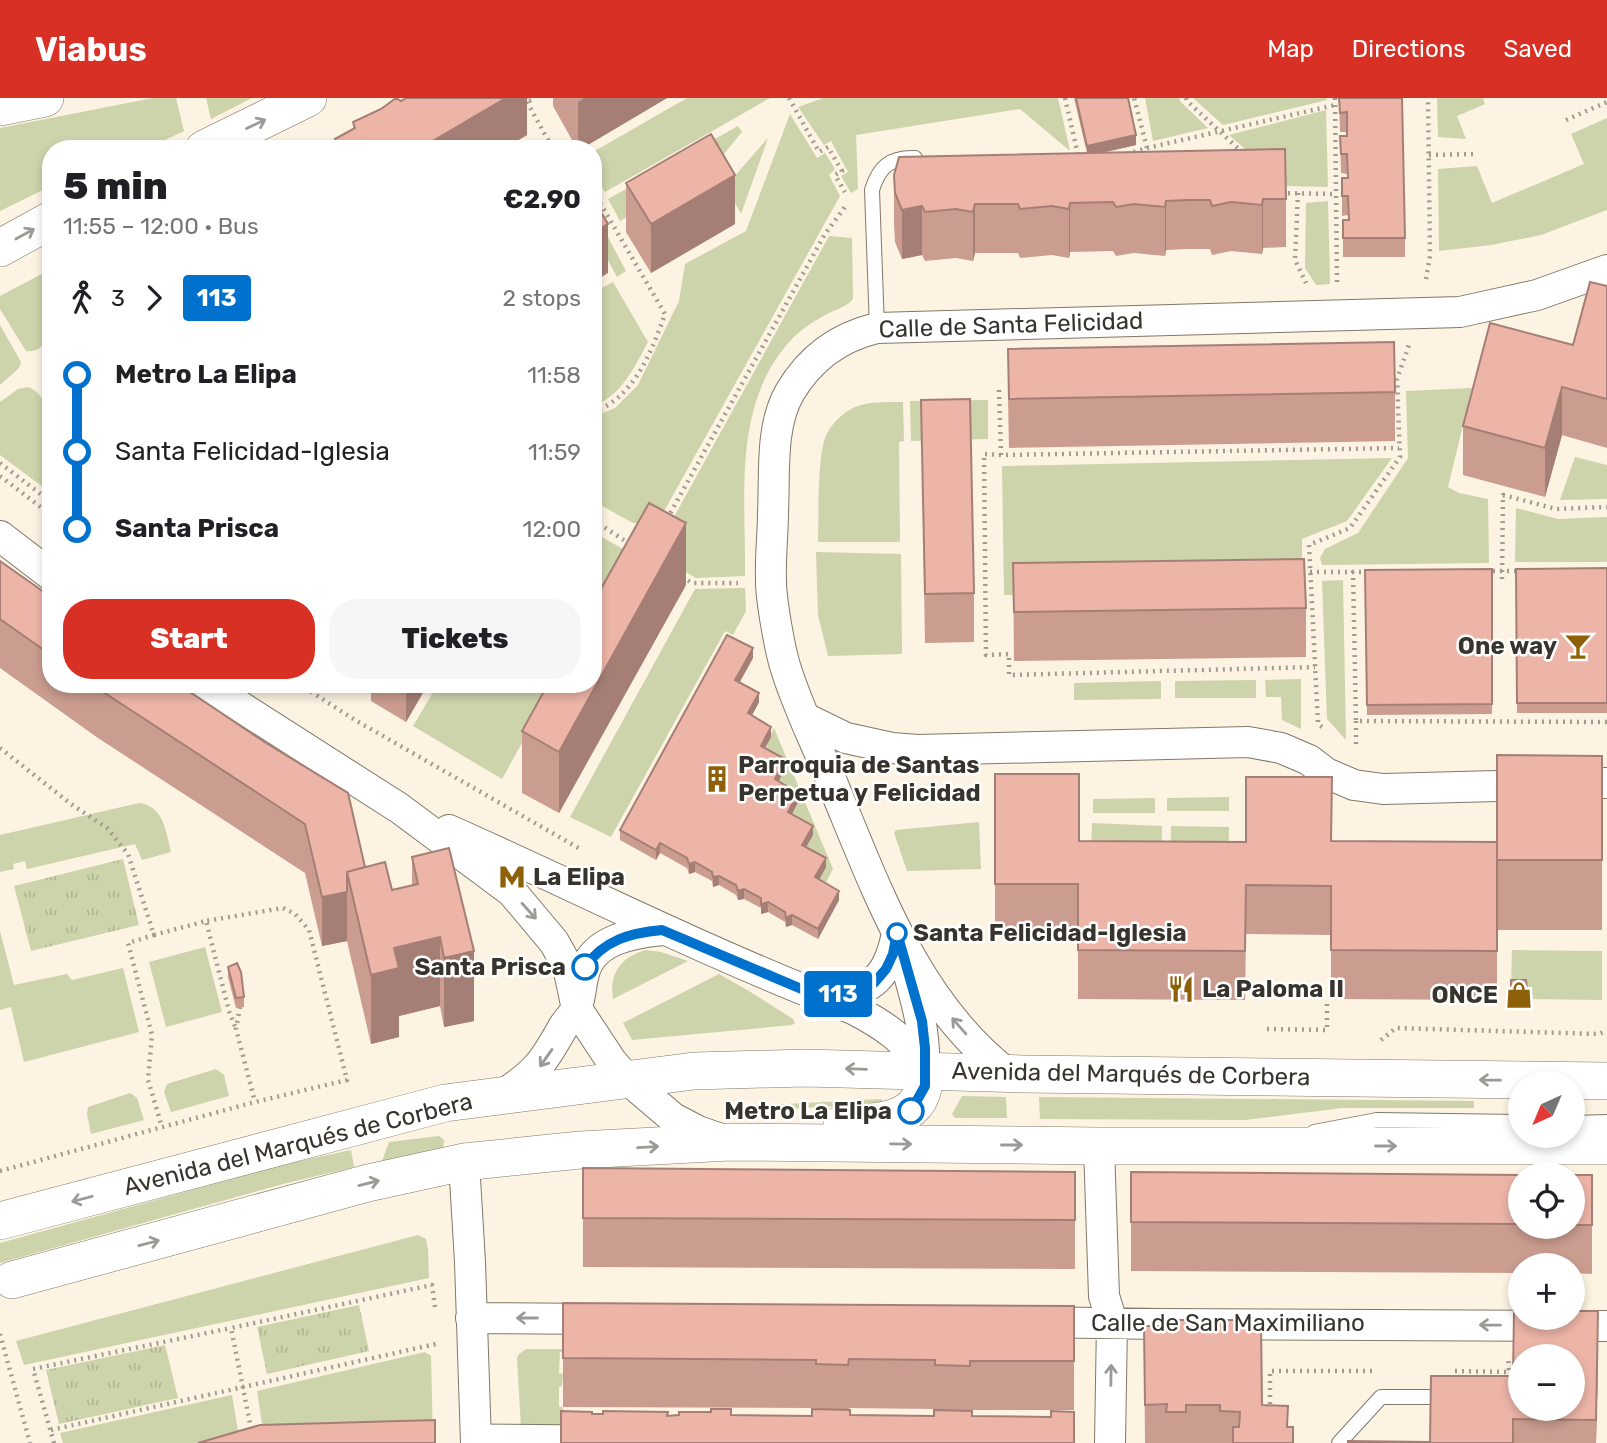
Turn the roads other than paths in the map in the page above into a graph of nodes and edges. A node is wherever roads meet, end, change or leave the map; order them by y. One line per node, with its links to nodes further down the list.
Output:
1 (45, 98): 3 (street)
2 (308, 98): 4 (street, one-way to 2)
3 (0, 107)
4 (222, 140)
5 (930, 158): 9 (lane)
6 (42, 225): 7 (street, one-way to 6)
7 (0, 248)
8 (1607, 270): 9 (street, Calle de Santa Felicidad)
9 (877, 328): 13 (street, Calle de Santa Felicidad)
10 (0, 536): 11 (street)
11 (42, 568)
12 (219, 693): 15 (street)
13 (807, 719): 14 (street); 17 (street, Calle de Santa Felicidad)
14 (1607, 783)
15 (399, 808): 16 (street); 19 (street, one-way to 19)
16 (662, 930): 18 (street); 19 (street)
17 (897, 933): 18 (street); 20 (street, Calle de Santa Felicidad); 21 (street, Calle de Santa Felicidad, one-way to 17)
18 (811, 993): 20 (street)
19 (577, 1009): 22 (street); 24 (street, one-way to 24)
20 (924, 1071): 21 (street, Avenida del Marqués de Corbera); 22 (street, Avenida del Marqués de Corbera, one-way to 22); 28 (street)
21 (1008, 1074): 23 (street, Avenida del Marqués de Corbera, one-way to 21)
22 (626, 1078): 24 (street, Avenida del Marqués de Corbera); 28 (street)
23 (1607, 1081)
24 (502, 1095): 33 (street, Avenida del Marqués de Corbera, one-way to 33)
25 (1508, 1122): 30 (lane)
26 (1607, 1122): 27 (lane)
27 (1586, 1123)
28 (744, 1142): 29 (street, one-way to 29); 32 (street, one-way to 28)
29 (1099, 1146): 30 (street); 38 (street)
30 (1247, 1146): 31 (street, one-way to 31)
31 (1607, 1146)
32 (464, 1162): 34 (street, one-way to 32); 35 (street)
33 (0, 1221)
34 (12, 1280)
35 (471, 1318): 36 (street, one-way to 35); 42 (street)
36 (626, 1319)
37 (1003, 1321): 38 (street, Calle de San Maximiliano)
38 (1112, 1322): 39 (street, Calle de San Maximiliano, one-way to 38); 43 (street, one-way to 38)
39 (1607, 1326)
40 (1461, 1397): 44 (lane)
41 (604, 1436): 42 (street)
42 (476, 1439)
43 (1110, 1443)
44 (1339, 1443)

